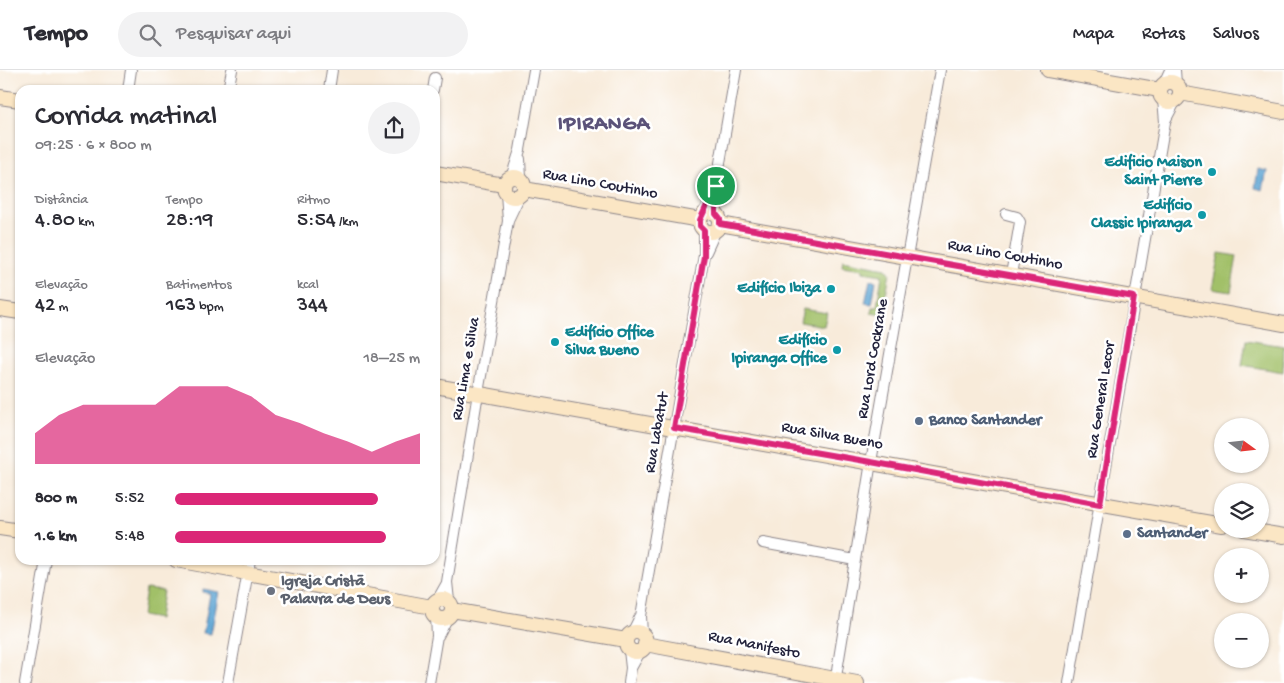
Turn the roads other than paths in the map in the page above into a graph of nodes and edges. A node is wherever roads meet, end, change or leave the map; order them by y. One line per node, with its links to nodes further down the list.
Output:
1 (131, 70): 10 (street)
2 (232, 70): 11 (street)
3 (332, 70): 12 (street)
4 (534, 70): 19 (street, Rua Lima e Silva)
5 (736, 70): 21 (street, Rua Labatut)
6 (940, 70): 22 (street, Rua Lord Cockrane)
7 (1048, 70): 14 (main road)
8 (1170, 70): 14 (street, Rua General Lecor)
9 (435, 78): 13 (street)
10 (129, 85)
11 (229, 85)
12 (330, 85)
13 (434, 85)
14 (1171, 89): 17 (main road); 24 (street, Rua General Lecor)
15 (0, 97): 16 (main road)
16 (15, 99)
17 (1284, 112)
18 (440, 175): 19 (main road, Rua Lino Coutinho)
19 (514, 187): 21 (main road, Rua Lino Coutinho); 29 (street, Rua Lima e Silva)
20 (1006, 214): 23 (street)
21 (710, 222): 22 (main road, Rua Lino Coutinho); 30 (street, Rua Labatut)
22 (908, 257): 23 (main road, Rua Lino Coutinho); 31 (street, Rua Lord Cockrane)
23 (1011, 275): 24 (main road, Rua Lino Coutinho)
24 (1134, 297): 27 (main road, Rua Lino Coutinho); 32 (street, Rua General Lecor)
25 (0, 309): 26 (main road)
26 (15, 311)
27 (1284, 324)
28 (440, 387): 29 (main road, Rua Silva Bueno)
29 (478, 393): 30 (main road, Rua Silva Bueno); 42 (street, Rua Lima e Silva)
30 (674, 428): 31 (main road, Rua Silva Bueno); 43 (street, Rua Labatut)
31 (871, 462): 32 (main road, Rua Silva Bueno); 39 (street, Rua Lord Cockrane)
32 (1100, 504): 33 (main road, Rua Silva Bueno); 50 (street, Rua General Lecor)
33 (1214, 524)
34 (0, 528): 35 (main road)
35 (15, 530)
36 (1269, 533): 37 (main road)
37 (1284, 536)
38 (763, 543): 39 (street)
39 (855, 560): 44 (street, Rua Lord Cockrane)
40 (45, 565): 45 (street)
41 (248, 566): 42 (main road, Rua Manifesto); 46 (street)
42 (442, 608): 43 (main road, Rua Manifesto); 47 (street, Rua Lima e Silva)
43 (636, 642): 44 (main road, Rua Manifesto); 48 (street, Rua Labatut)
44 (835, 681): 49 (main road, Rua Manifesto)
45 (25, 683)
46 (228, 683)
47 (430, 683)
48 (629, 683)
49 (857, 683)
50 (1069, 683)

